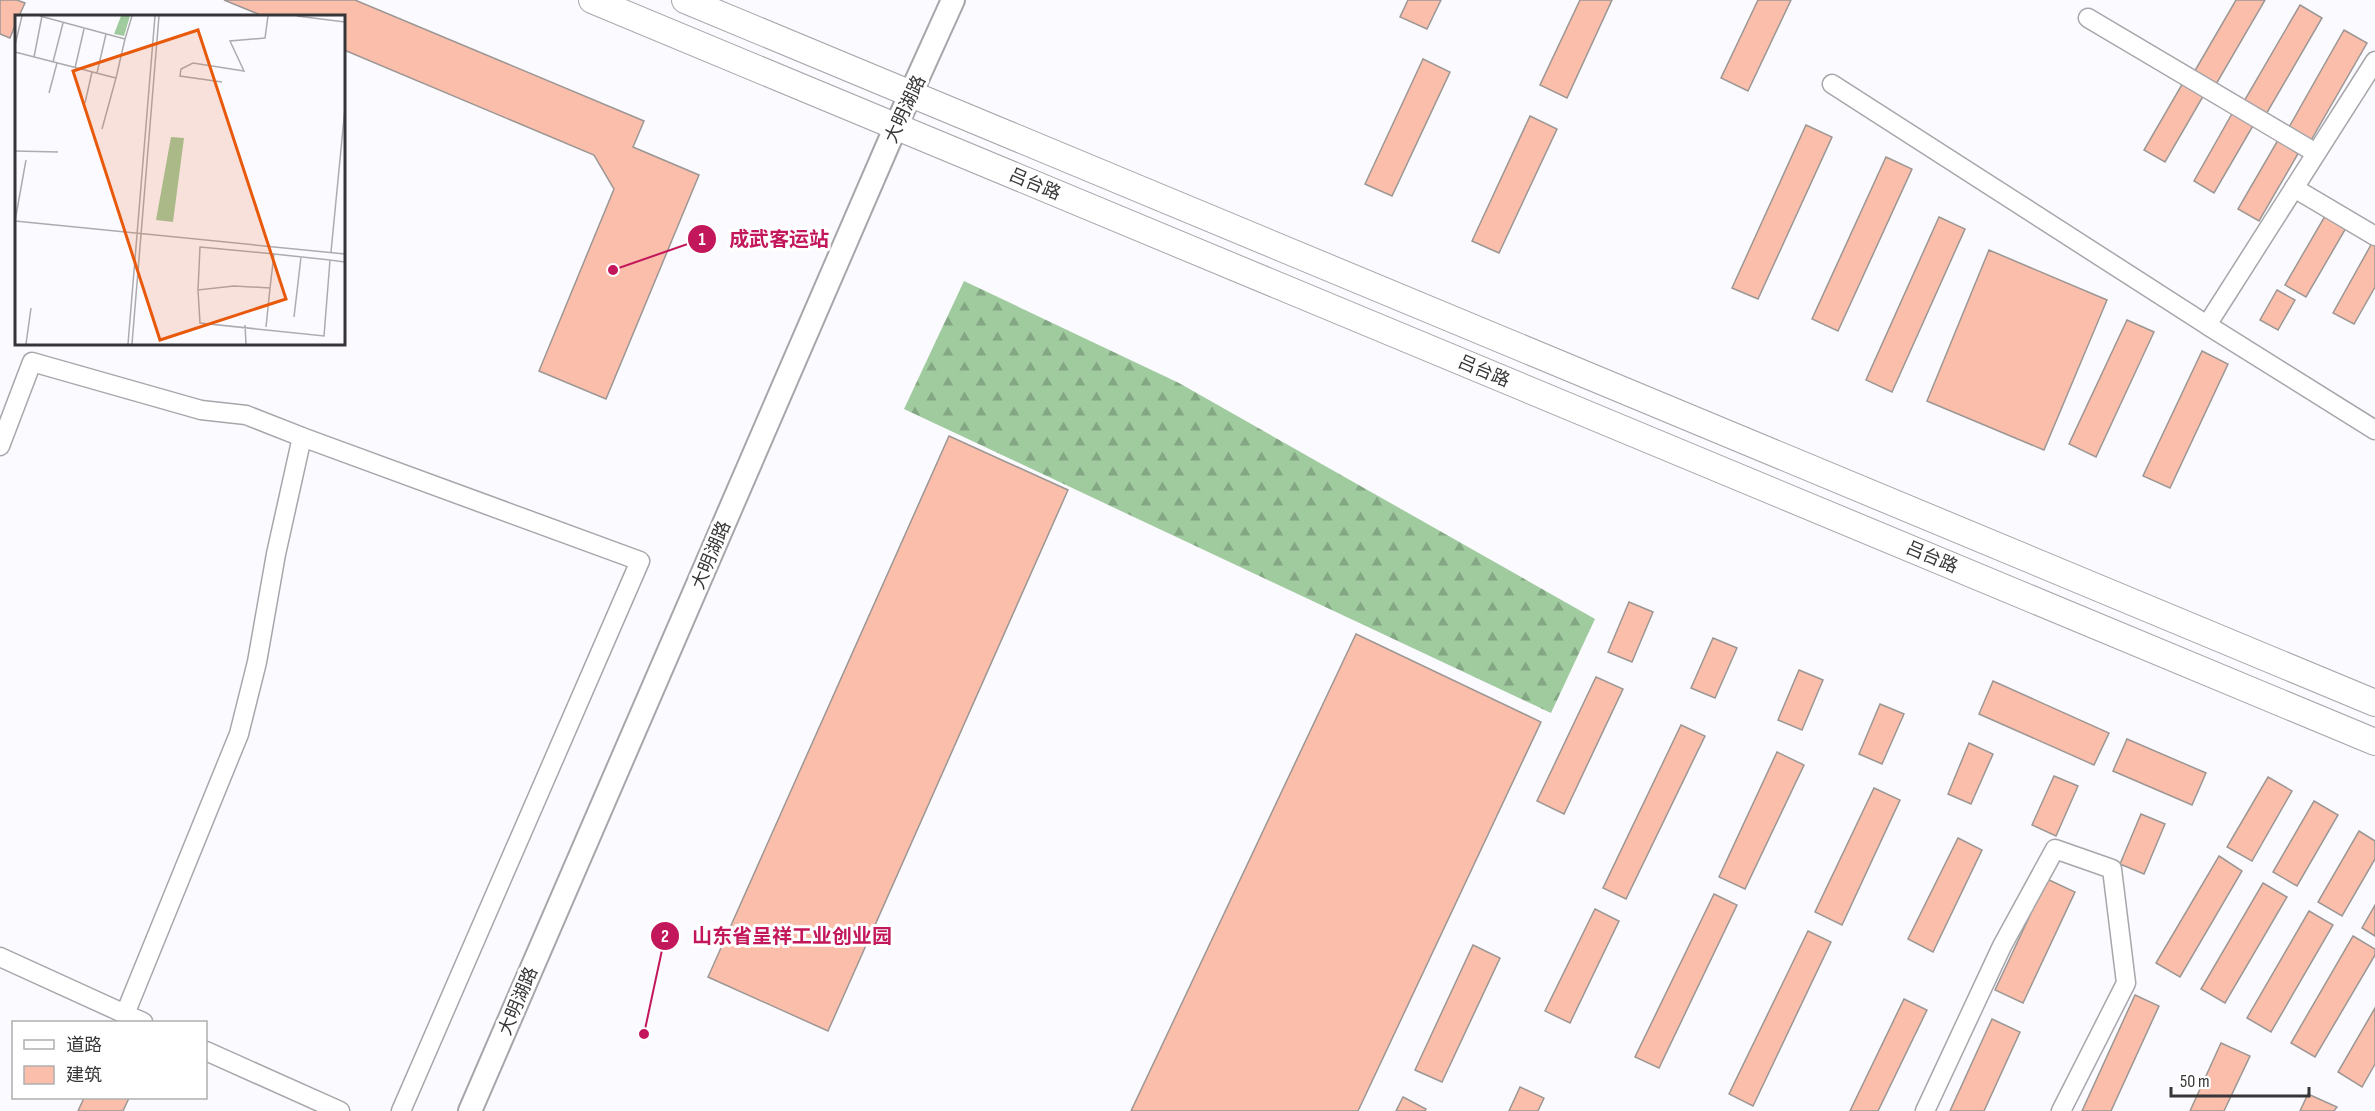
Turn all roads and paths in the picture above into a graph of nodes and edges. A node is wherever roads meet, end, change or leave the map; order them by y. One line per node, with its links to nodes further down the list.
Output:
1 (592, 0): 8 (main road, 吕台路)
2 (685, 0): 7 (main road, 吕台路)
3 (953, 0): 7 (street, 大明湖路)
4 (2088, 18): 9 (street)
5 (2375, 60): 9 (street)
6 (1832, 84): 12 (street)
7 (912, 94): 8 (street, 大明湖路); 16 (main road, 吕台路)
8 (896, 126): 17 (main road, 吕台路); 24 (street, 大明湖路)
9 (2316, 153): 10 (street)
10 (2294, 188): 11 (street); 12 (street)
11 (2375, 236)
12 (2207, 325): 13 (street)
13 (2375, 430)
14 (302, 437): 15 (street); 19 (street); 23 (street)
15 (0, 446)
16 (2375, 703)
17 (2375, 742)
18 (0, 957): 19 (street)
19 (125, 1014): 20 (street)
20 (139, 1021)
21 (207, 1050): 22 (street)
22 (340, 1111)
23 (401, 1111)
24 (470, 1111)
25 (1925, 1111): 26 (street)
26 (2061, 1111)

